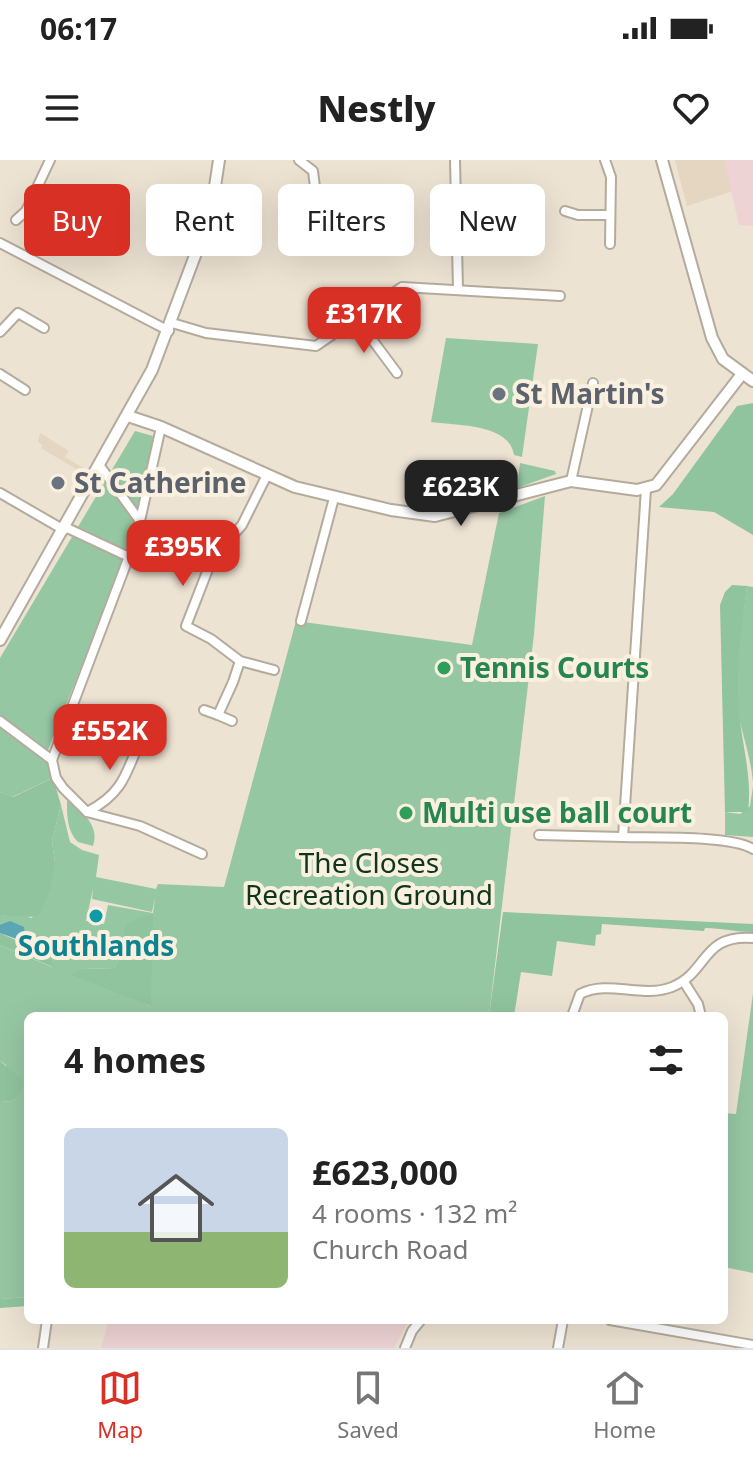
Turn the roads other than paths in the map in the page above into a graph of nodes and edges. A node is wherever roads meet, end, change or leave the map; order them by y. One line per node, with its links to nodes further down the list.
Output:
1 (50, 160): 10 (street)
2 (219, 160): 16 (street)
3 (298, 160): 7 (street)
4 (455, 160): 13 (street)
5 (605, 160): 9 (street)
6 (662, 160): 21 (street)
7 (315, 184)
8 (565, 211): 9 (street)
9 (610, 215): 11 (street)
10 (16, 220)
11 (610, 244)
12 (1, 245): 16 (street)
13 (458, 289): 14 (street); 15 (street)
14 (560, 296)
15 (356, 318): 16 (street); 19 (street)
16 (170, 327): 25 (street)
17 (44, 328): 18 (street)
18 (0, 332)
19 (397, 373)
20 (0, 374): 24 (street)
21 (742, 374): 22 (street); 30 (street)
22 (753, 381)
23 (593, 383): 29 (street)
24 (25, 390)
25 (128, 416): 26 (street); 27 (street)
26 (161, 427): 28 (street); 33 (street)
27 (100, 466): 33 (street); 34 (street)
28 (267, 475): 32 (street); 38 (street)
29 (571, 481): 30 (street); 32 (street)
30 (646, 489): 48 (street)
31 (0, 493): 34 (street)
32 (334, 498): 36 (street)
33 (140, 521): 35 (street)
34 (64, 528): 35 (street); 37 (street)
35 (129, 557): 45 (street)
36 (301, 621)
37 (0, 640)
38 (240, 661): 39 (street); 41 (street)
39 (274, 670)
40 (204, 710): 41 (street)
41 (218, 715): 43 (street)
42 (0, 721): 45 (street)
43 (232, 721)
44 (140, 740): 46 (street)
45 (52, 760): 46 (street)
46 (87, 812): 50 (street)
47 (539, 835): 48 (street)
48 (623, 837): 49 (street)
49 (753, 849)
50 (202, 854)
51 (753, 938): 52 (street)
52 (684, 982): 53 (street); 54 (street)
53 (573, 1012)
54 (700, 1012)
55 (46, 1324): 60 (street)
56 (418, 1324): 61 (street)
57 (562, 1324): 62 (street)
58 (633, 1324): 59 (street)
59 (753, 1345)
60 (43, 1348)
61 (405, 1348)
62 (558, 1348)

